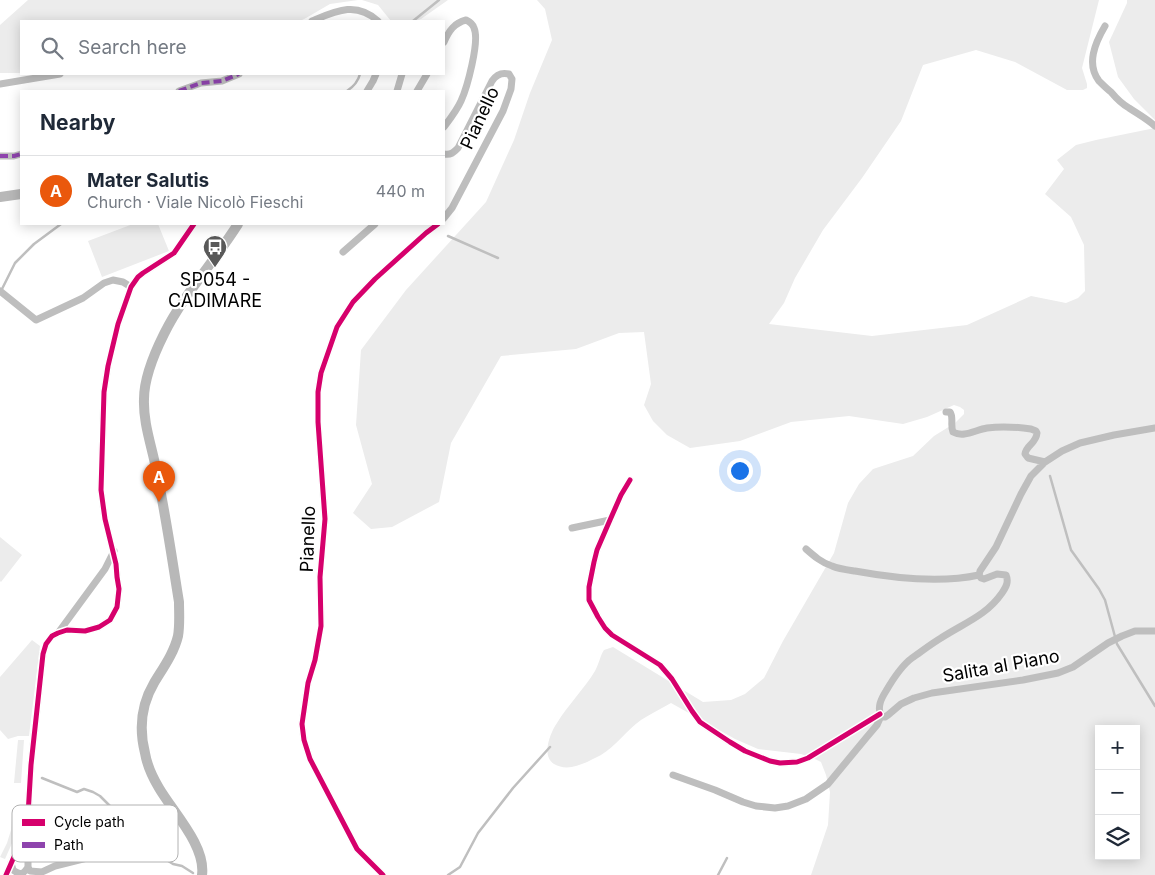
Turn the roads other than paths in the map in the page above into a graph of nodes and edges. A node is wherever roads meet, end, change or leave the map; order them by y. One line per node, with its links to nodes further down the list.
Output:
1 (314, 20): 2 (street)
2 (377, 20)
3 (1105, 26): 16 (street)
4 (445, 40): 15 (street, Pianello)
5 (54, 75): 10 (street)
6 (237, 75): 11 (street)
7 (376, 75): 12 (street)
8 (402, 75): 13 (street)
9 (427, 75): 14 (street)
10 (0, 84)
11 (182, 90)
12 (368, 90)
13 (397, 90)
14 (418, 90)
15 (445, 125)
16 (1155, 126)
17 (20, 154): 19 (street)
18 (445, 154): 22 (street, Pianello)
19 (0, 156)
20 (20, 194): 21 (main road)
21 (0, 197)
22 (445, 217)
23 (193, 225): 28 (street)
24 (236, 225): 44 (main road)
25 (374, 225): 27 (street)
26 (437, 225): 52 (street, Pianello)
27 (344, 252)
28 (131, 288): 29 (street); 37 (street)
29 (0, 290)
30 (946, 412): 32 (street)
31 (1155, 428): 32 (street)
32 (1044, 462): 38 (street)
33 (630, 480): 34 (street, Salita al Piano)
34 (610, 520): 35 (street); 41 (street, Salita al Piano)
35 (572, 528)
36 (806, 549): 38 (street)
37 (114, 551): 40 (street); 40 (street)
38 (979, 575): 41 (street, Salita al Piano)
39 (1155, 631): 41 (street, Salita al Piano)
40 (58, 633): 43 (street)
41 (881, 715): 42 (street)
42 (672, 775)
43 (29, 805)
44 (170, 805)
45 (178, 817): 51 (main road)
46 (28, 862): 49 (street)
47 (71, 862): 49 (street)
48 (11, 864): 49 (street); 50 (street)
49 (28, 867)
50 (6, 875)
51 (202, 875)
52 (383, 875)

